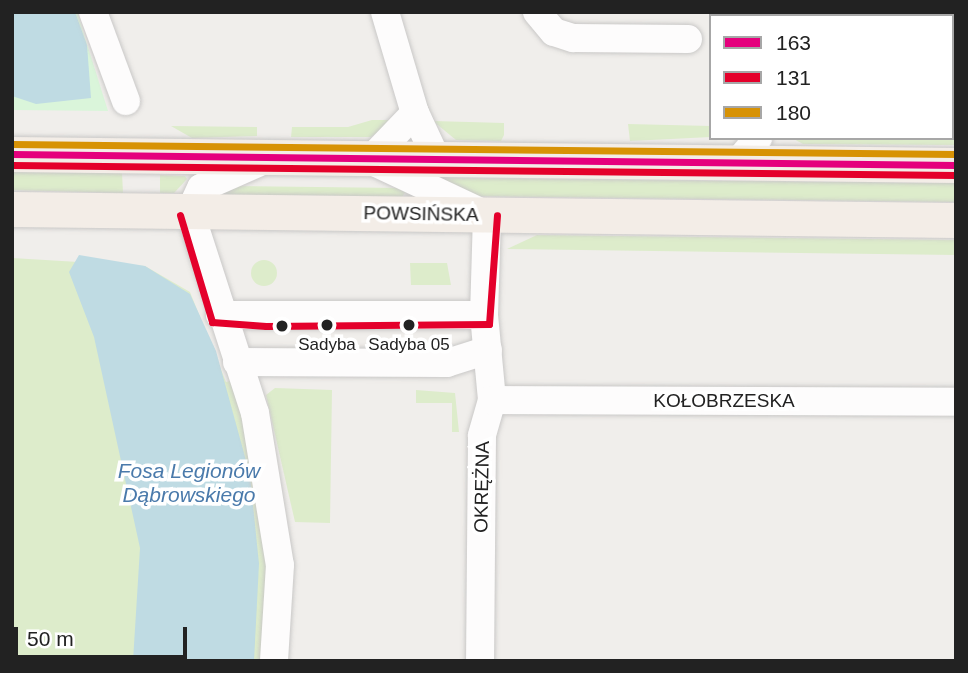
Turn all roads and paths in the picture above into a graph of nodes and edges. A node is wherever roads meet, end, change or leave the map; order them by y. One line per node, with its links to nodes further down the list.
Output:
1 (93, 12): 5 (street)
2 (385, 12): 6 (street)
3 (537, 12): 4 (street)
4 (688, 39)
5 (126, 101)
6 (415, 113): 10 (street); 11 (street)
7 (748, 150): 11 (main road); 12 (main road)
8 (12, 154): 9 (main road)
9 (271, 159): 10 (main road); 14 (street)
10 (370, 160): 11 (main road); 15 (street)
11 (437, 160)
12 (956, 165)
13 (12, 209): 14 (main road, POWSIŃSKA)
14 (190, 212): 15 (main road, POWSIŃSKA); 17 (street)
15 (487, 215): 16 (main road, POWSIŃSKA); 18 (street, OKRĘŻNA)
16 (956, 220)
17 (220, 315): 18 (street); 20 (street)
18 (484, 315): 19 (street, OKRĘŻNA)
19 (488, 350): 20 (street); 21 (street, OKRĘŻNA)
20 (237, 362): 23 (street)
21 (492, 400): 22 (street, KOŁOBRZESKA); 24 (street, OKRĘŻNA)
22 (956, 402)
23 (274, 661)
24 (480, 661)

